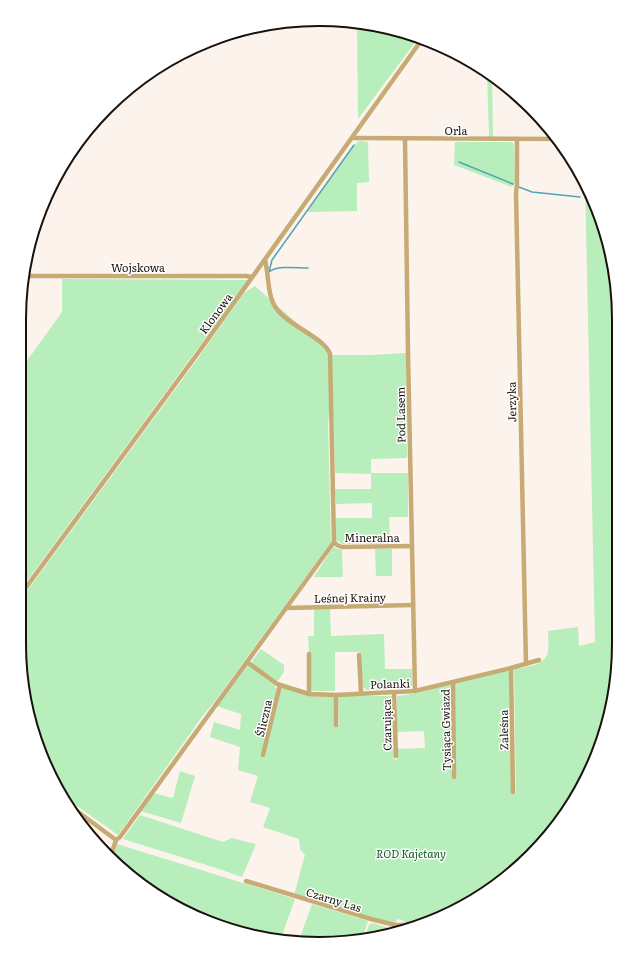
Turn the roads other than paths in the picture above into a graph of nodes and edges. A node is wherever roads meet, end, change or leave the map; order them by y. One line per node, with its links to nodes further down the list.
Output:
1 (419, 44): 2 (street, Klonowa)
2 (353, 138): 3 (street, Orla); 6 (street, Klonowa)
3 (405, 139): 5 (street, Orla); 10 (street, Pod Lasem)
4 (550, 139): 5 (street, Orla)
5 (517, 140): 18 (street, Jerzyka)
6 (265, 260): 8 (street, Klonowa); 9 (street)
7 (30, 276): 8 (street, Wojskowa)
8 (252, 277): 11 (street, Klonowa)
9 (334, 542): 10 (street, Mineralna); 13 (street)
10 (412, 546): 12 (street, Pod Lasem)
11 (26, 587)
12 (414, 605): 13 (street, Leśnej Krainy); 22 (street, Pod Lasem)
13 (286, 608): 17 (street)
14 (309, 654): 25 (street)
15 (359, 655): 23 (street)
16 (539, 660): 18 (street, Polanki)
17 (247, 662): 21 (street, Polanki); 33 (street)
18 (526, 664): 19 (street, Polanki)
19 (511, 668): 20 (street, Polanki); 31 (street, Zaleśna)
20 (453, 683): 22 (street, Polanki); 30 (street, Tysiąca Gwiazd)
21 (280, 685): 25 (street, Polanki); 28 (street, Śliczna)
22 (415, 691): 24 (street, Polanki)
23 (361, 693): 24 (street, Polanki); 26 (street, Polanki)
24 (394, 693): 29 (street, Czarująca)
25 (309, 694): 26 (street, Polanki)
26 (336, 695): 27 (street)
27 (336, 725)
28 (263, 755)
29 (396, 756)
30 (454, 777)
31 (514, 792)
32 (80, 814): 33 (street)
33 (116, 840): 34 (street)
34 (112, 851)
35 (246, 881): 36 (street, Czarny Las)
36 (401, 925)

